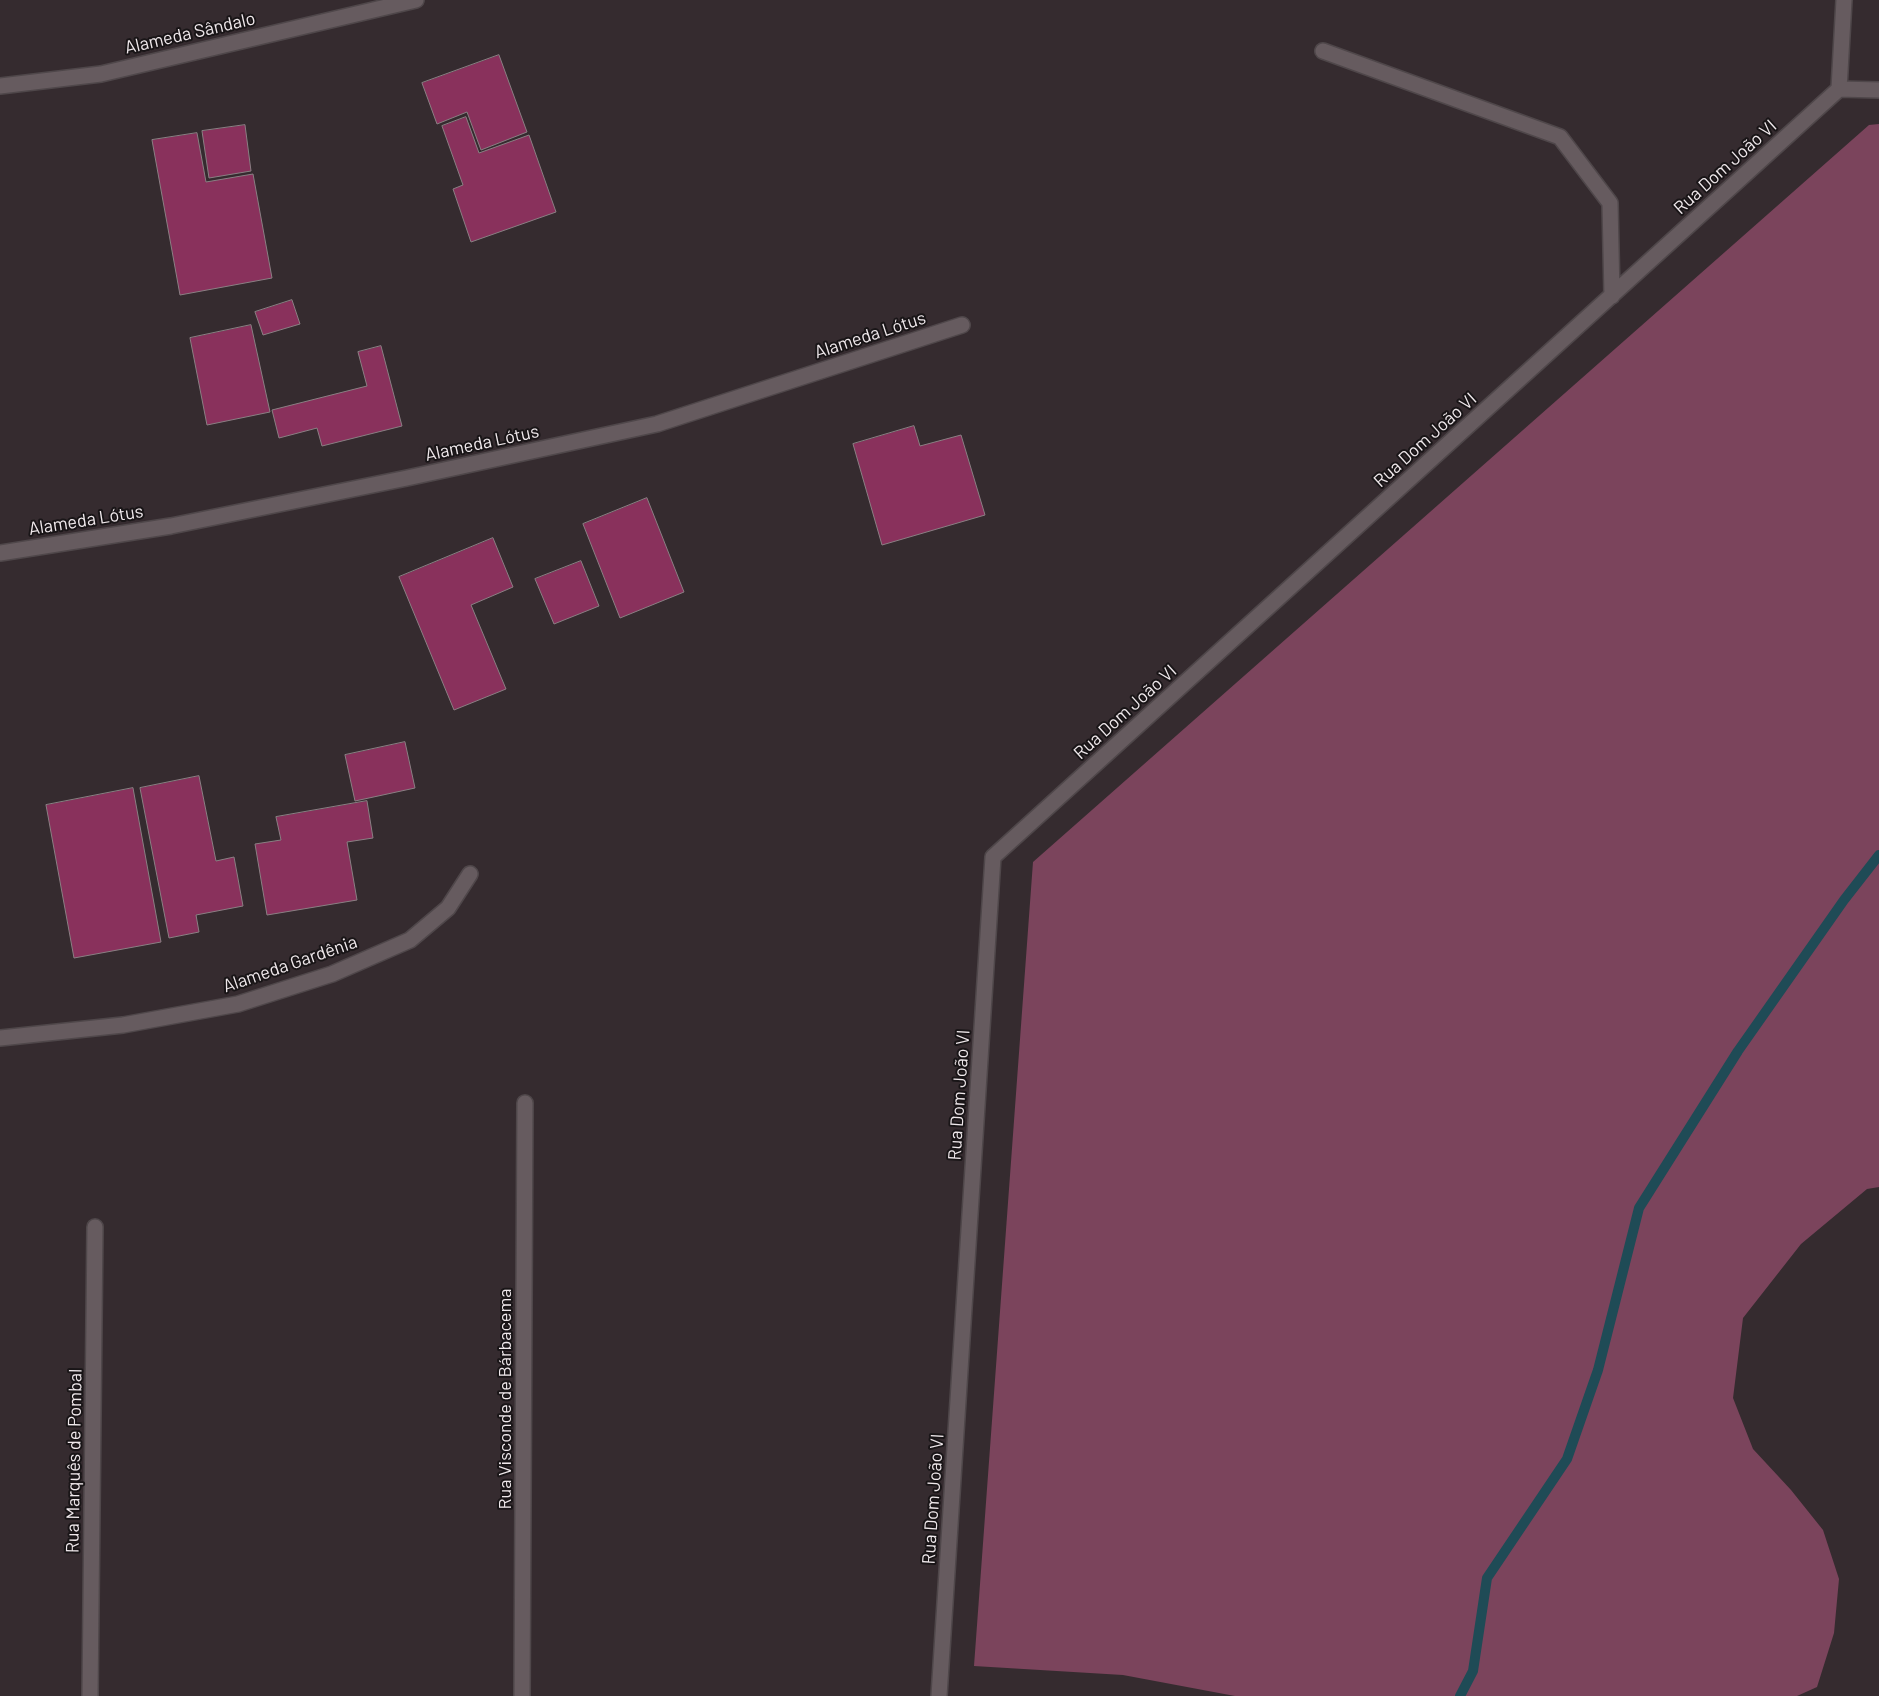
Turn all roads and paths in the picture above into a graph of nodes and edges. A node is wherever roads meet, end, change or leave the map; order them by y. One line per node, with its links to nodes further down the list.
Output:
1 (416, 0): 4 (street, Alameda Sândalo)
2 (1844, 0): 5 (street)
3 (1323, 51): 7 (street)
4 (0, 86)
5 (1840, 89): 6 (street); 7 (street, Rua Dom João VI)
6 (1879, 90)
7 (1612, 296): 16 (street, Rua Dom João VI)
8 (962, 326): 9 (street, Alameda Lótus)
9 (0, 553)
10 (470, 874): 11 (street, Alameda Gardênia)
11 (0, 1038)
12 (525, 1103): 15 (street, Rua Visconde de Bárbacema)
13 (95, 1227): 14 (street, Rua Marquês de Pombal)
14 (90, 1696)
15 (522, 1696)
16 (939, 1696)

